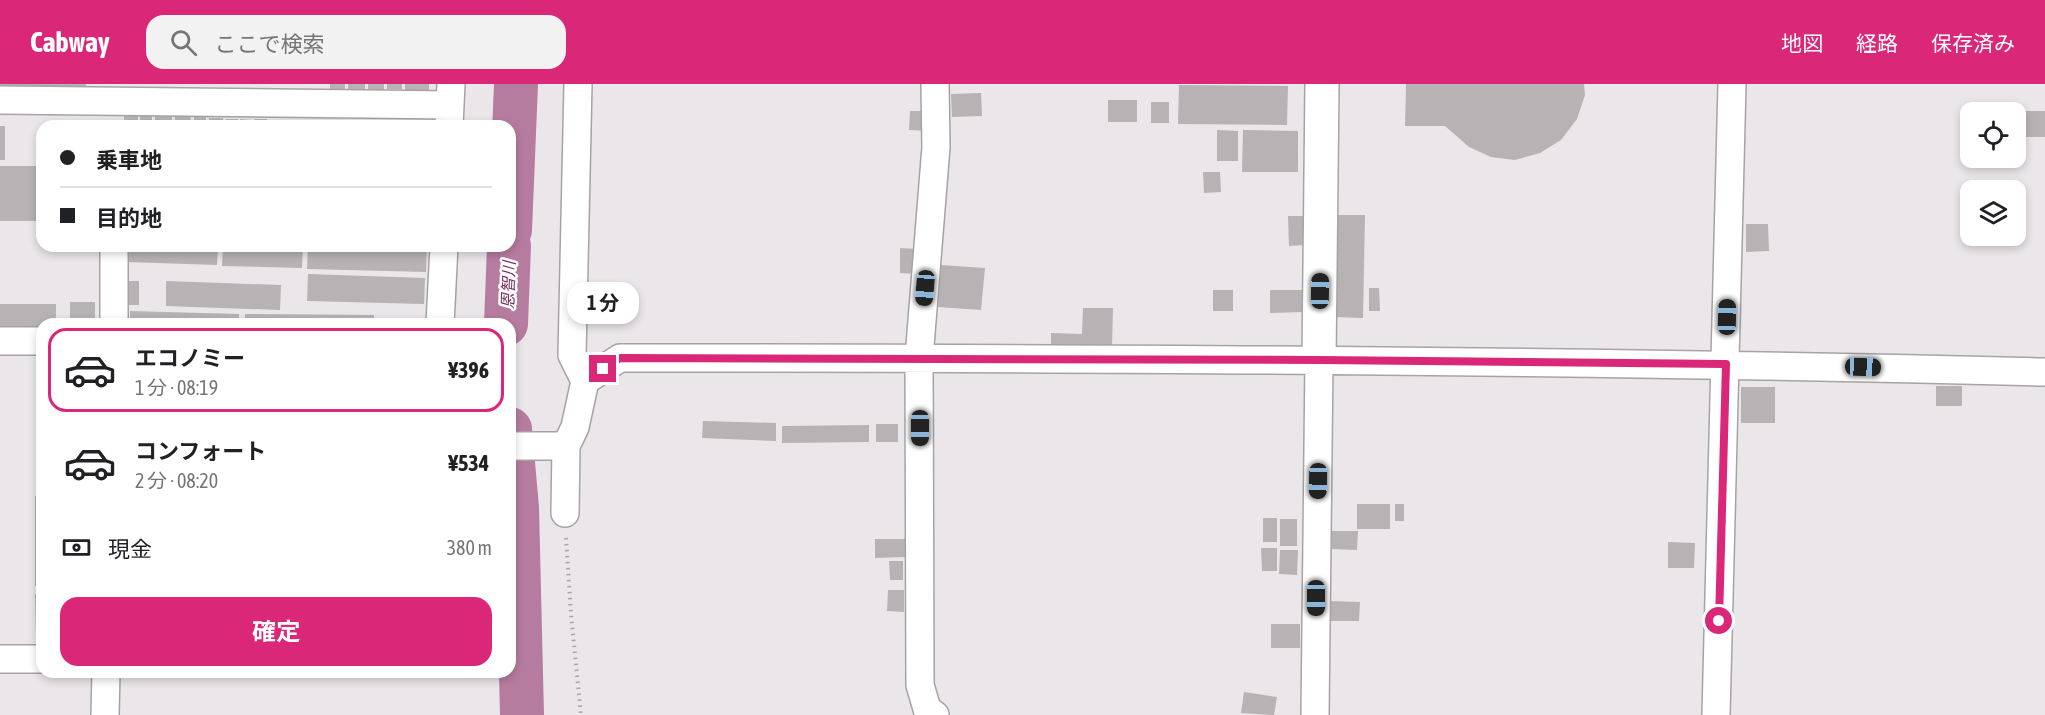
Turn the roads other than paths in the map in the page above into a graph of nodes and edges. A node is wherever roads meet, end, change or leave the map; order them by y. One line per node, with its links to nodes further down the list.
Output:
1 (578, 84): 18 (street)
2 (935, 84): 14 (street)
3 (1322, 84): 15 (street)
4 (1732, 84): 16 (street)
5 (0, 100): 6 (street)
6 (115, 104): 7 (street)
7 (450, 105)
8 (114, 252): 10 (street)
9 (444, 252): 11 (street)
10 (114, 318)
11 (441, 318)
12 (0, 341): 13 (street)
13 (36, 341)
14 (920, 358): 15 (street); 18 (street); 26 (street)
15 (1319, 360): 16 (street); 27 (street)
16 (1726, 364): 17 (street); 28 (street)
17 (2045, 372)
18 (585, 381): 20 (street)
19 (516, 446): 20 (street)
20 (566, 446): 21 (street)
21 (565, 513)
22 (36, 659): 23 (street)
23 (0, 660)
24 (106, 678): 25 (street)
25 (105, 715)
26 (935, 715)
27 (1315, 715)
28 (1716, 715)

